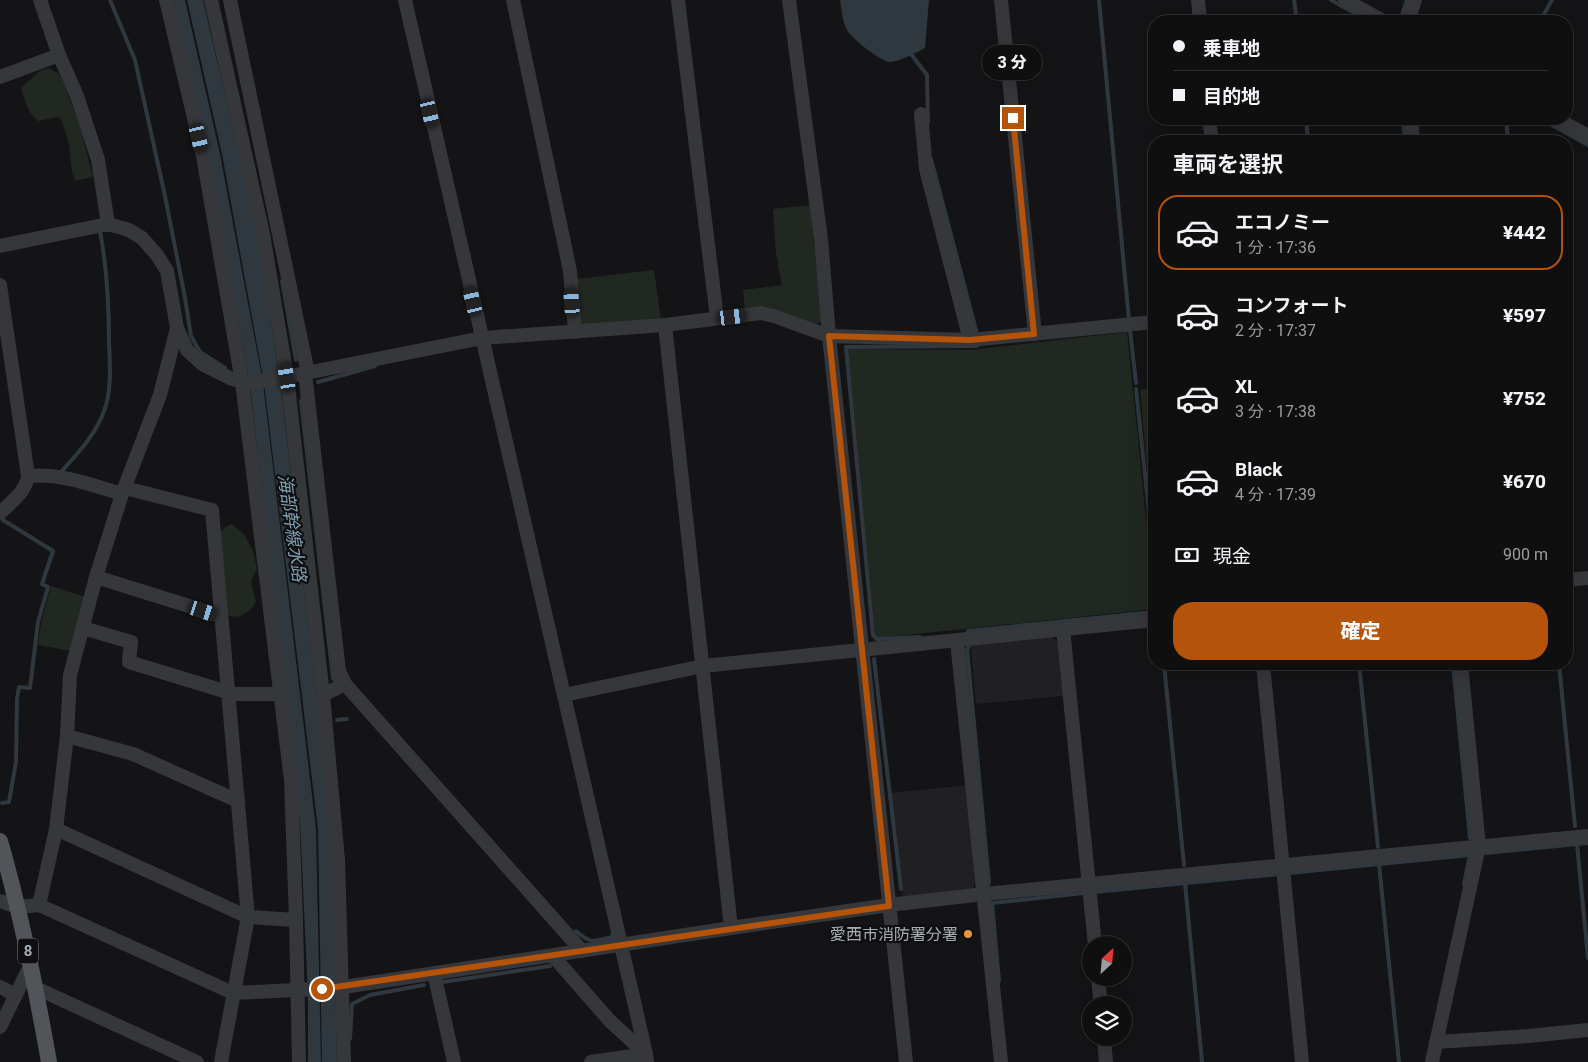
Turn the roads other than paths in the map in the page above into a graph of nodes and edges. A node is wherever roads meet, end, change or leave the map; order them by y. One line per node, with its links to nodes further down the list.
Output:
1 (40, 0): 16 (street)
2 (166, 0): 35 (street)
3 (211, 0): 34 (street)
4 (230, 0): 33 (street)
5 (405, 0): 31 (street)
6 (513, 0): 28 (street)
7 (678, 0): 24 (street)
8 (789, 0): 30 (street)
9 (1001, 0): 29 (street)
10 (1198, 0): 13 (street)
11 (1345, 0): 14 (street)
12 (1415, 0): 15 (street)
13 (1199, 15)
14 (1372, 15)
15 (1410, 15)
16 (58, 55): 17 (street); 21 (street)
17 (0, 77)
18 (921, 114): 32 (street)
19 (1568, 125): 20 (street)
20 (1588, 136)
21 (108, 224): 22 (street); 27 (street)
22 (0, 246)
23 (0, 285): 36 (street)
24 (717, 318): 26 (street); 30 (street)
25 (1148, 323): 29 (street)
26 (665, 325): 28 (street); 48 (street)
27 (177, 328): 35 (street); 37 (street)
28 (575, 332): 31 (street)
29 (1034, 334): 32 (street)
30 (829, 336): 32 (street); 47 (street)
31 (482, 338): 33 (street); 55 (street)
32 (970, 340)
33 (306, 373): 34 (street); 51 (street)
34 (284, 378): 35 (street); 54 (street)
35 (245, 383): 53 (street)
36 (28, 476): 37 (street); 38 (street)
37 (124, 491): 39 (street); 42 (street)
38 (0, 512)
39 (96, 577): 42 (street); 44 (street)
40 (1588, 578): 41 (street)
41 (1573, 579)
42 (221, 616): 52 (street)
43 (1148, 621): 45 (street)
44 (83, 628): 52 (street); 56 (street)
45 (1063, 628): 46 (street); 63 (street)
46 (957, 641): 47 (street); 64 (street)
47 (861, 650): 48 (street); 67 (street)
48 (703, 666): 55 (street); 71 (street)
49 (1264, 670): 62 (street)
50 (1462, 670): 61 (street)
51 (345, 684): 54 (street); 74 (street)
52 (227, 693): 53 (street); 57 (street)
53 (280, 694): 70 (street)
54 (323, 695): 80 (street)
55 (564, 695): 73 (street)
56 (67, 736): 57 (street); 58 (street)
57 (238, 801): 69 (street)
58 (56, 829): 66 (street); 69 (street)
59 (1588, 836): 61 (street)
60 (0, 841): 68 (main road, 8)
61 (1479, 846): 62 (street); 86 (street)
62 (1283, 866): 63 (street); 99 (street)
63 (1089, 885): 64 (street); 72 (street)
64 (984, 894): 67 (street); 97 (street)
65 (0, 901): 68 (street)
66 (39, 905): 68 (street); 82 (street)
67 (889, 906): 71 (street); 96 (street)
68 (18, 907): 76 (main road, 8)
69 (248, 917): 70 (street); 82 (street)
70 (296, 920): 81 (street)
71 (732, 928): 73 (street)
72 (1094, 936)
73 (621, 945): 74 (street); 88 (street)
74 (582, 951): 75 (street)
75 (553, 956): 77 (street); 88 (street)
76 (31, 964): 79 (main road, 8); 83 (street)
77 (434, 973): 80 (street); 94 (street)
78 (0, 987): 83 (street)
79 (36, 988): 89 (main road, 8); 90 (street)
80 (340, 988): 81 (street); 93 (street)
81 (302, 990): 82 (street); 92 (street)
82 (232, 993): 91 (street)
83 (16, 994): 84 (street)
84 (0, 1027)
85 (1588, 1030): 86 (street)
86 (1436, 1042): 100 (street)
87 (1105, 1046): 98 (street)
88 (647, 1058): 95 (street)
89 (49, 1062)
90 (197, 1062)
91 (221, 1062)
92 (299, 1062)
93 (344, 1062)
94 (454, 1062)
95 (592, 1062)
96 (906, 1062)
97 (1001, 1062)
98 (1106, 1062)
99 (1302, 1062)
100 (1432, 1062)

